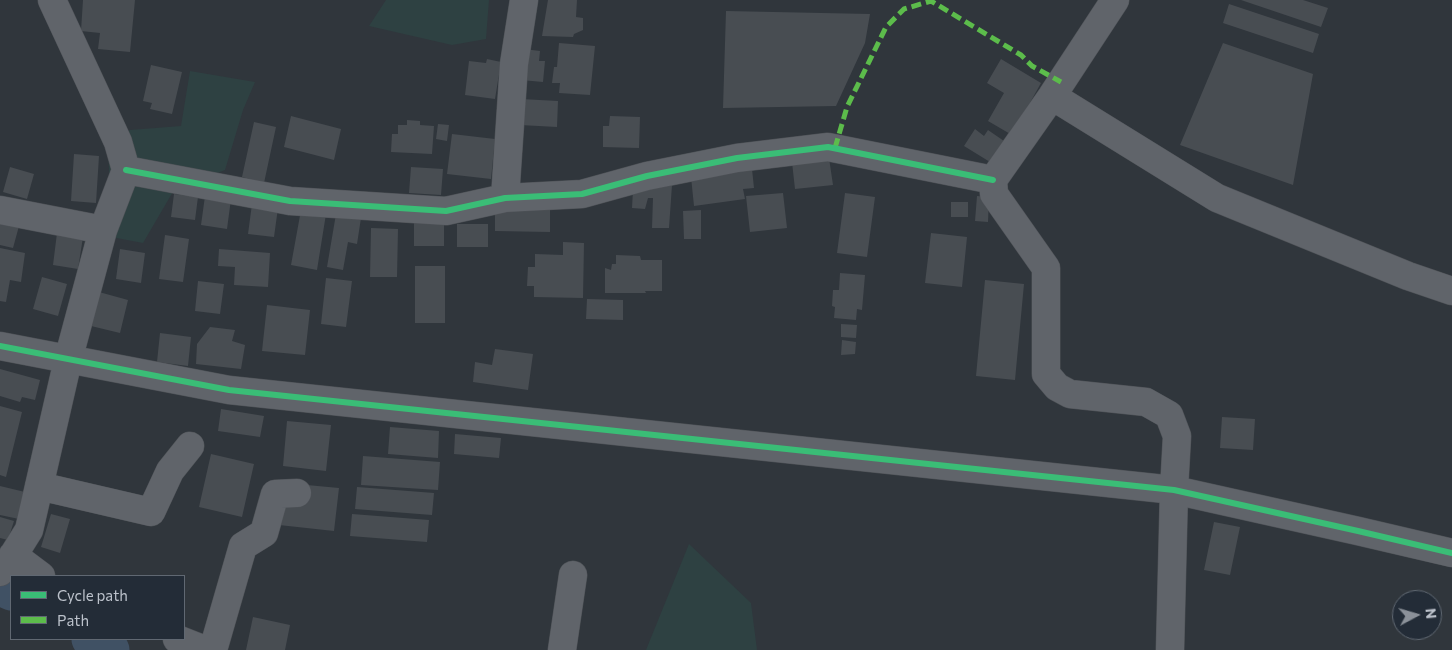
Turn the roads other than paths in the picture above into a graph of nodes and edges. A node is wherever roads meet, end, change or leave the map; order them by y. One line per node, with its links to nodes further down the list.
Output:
1 (52, 0): 5 (street)
2 (524, 0): 7 (street)
3 (1115, 0): 4 (street)
4 (1052, 96): 6 (street); 10 (street)
5 (126, 170): 7 (street); 9 (street)
6 (993, 180): 7 (street); 15 (street)
7 (505, 198)
8 (0, 210): 9 (street)
9 (103, 230): 12 (street)
10 (1452, 291)
11 (0, 346): 12 (street)
12 (68, 360): 14 (street); 15 (street)
13 (190, 446): 14 (street)
14 (39, 486): 18 (street)
15 (1174, 490): 17 (street); 25 (street)
16 (297, 492): 23 (street)
17 (1452, 553)
18 (8, 563): 19 (street)
19 (38, 575)
20 (573, 575): 24 (street)
21 (180, 640): 22 (street)
22 (205, 650)
23 (213, 650)
24 (562, 650)
25 (1170, 650)

